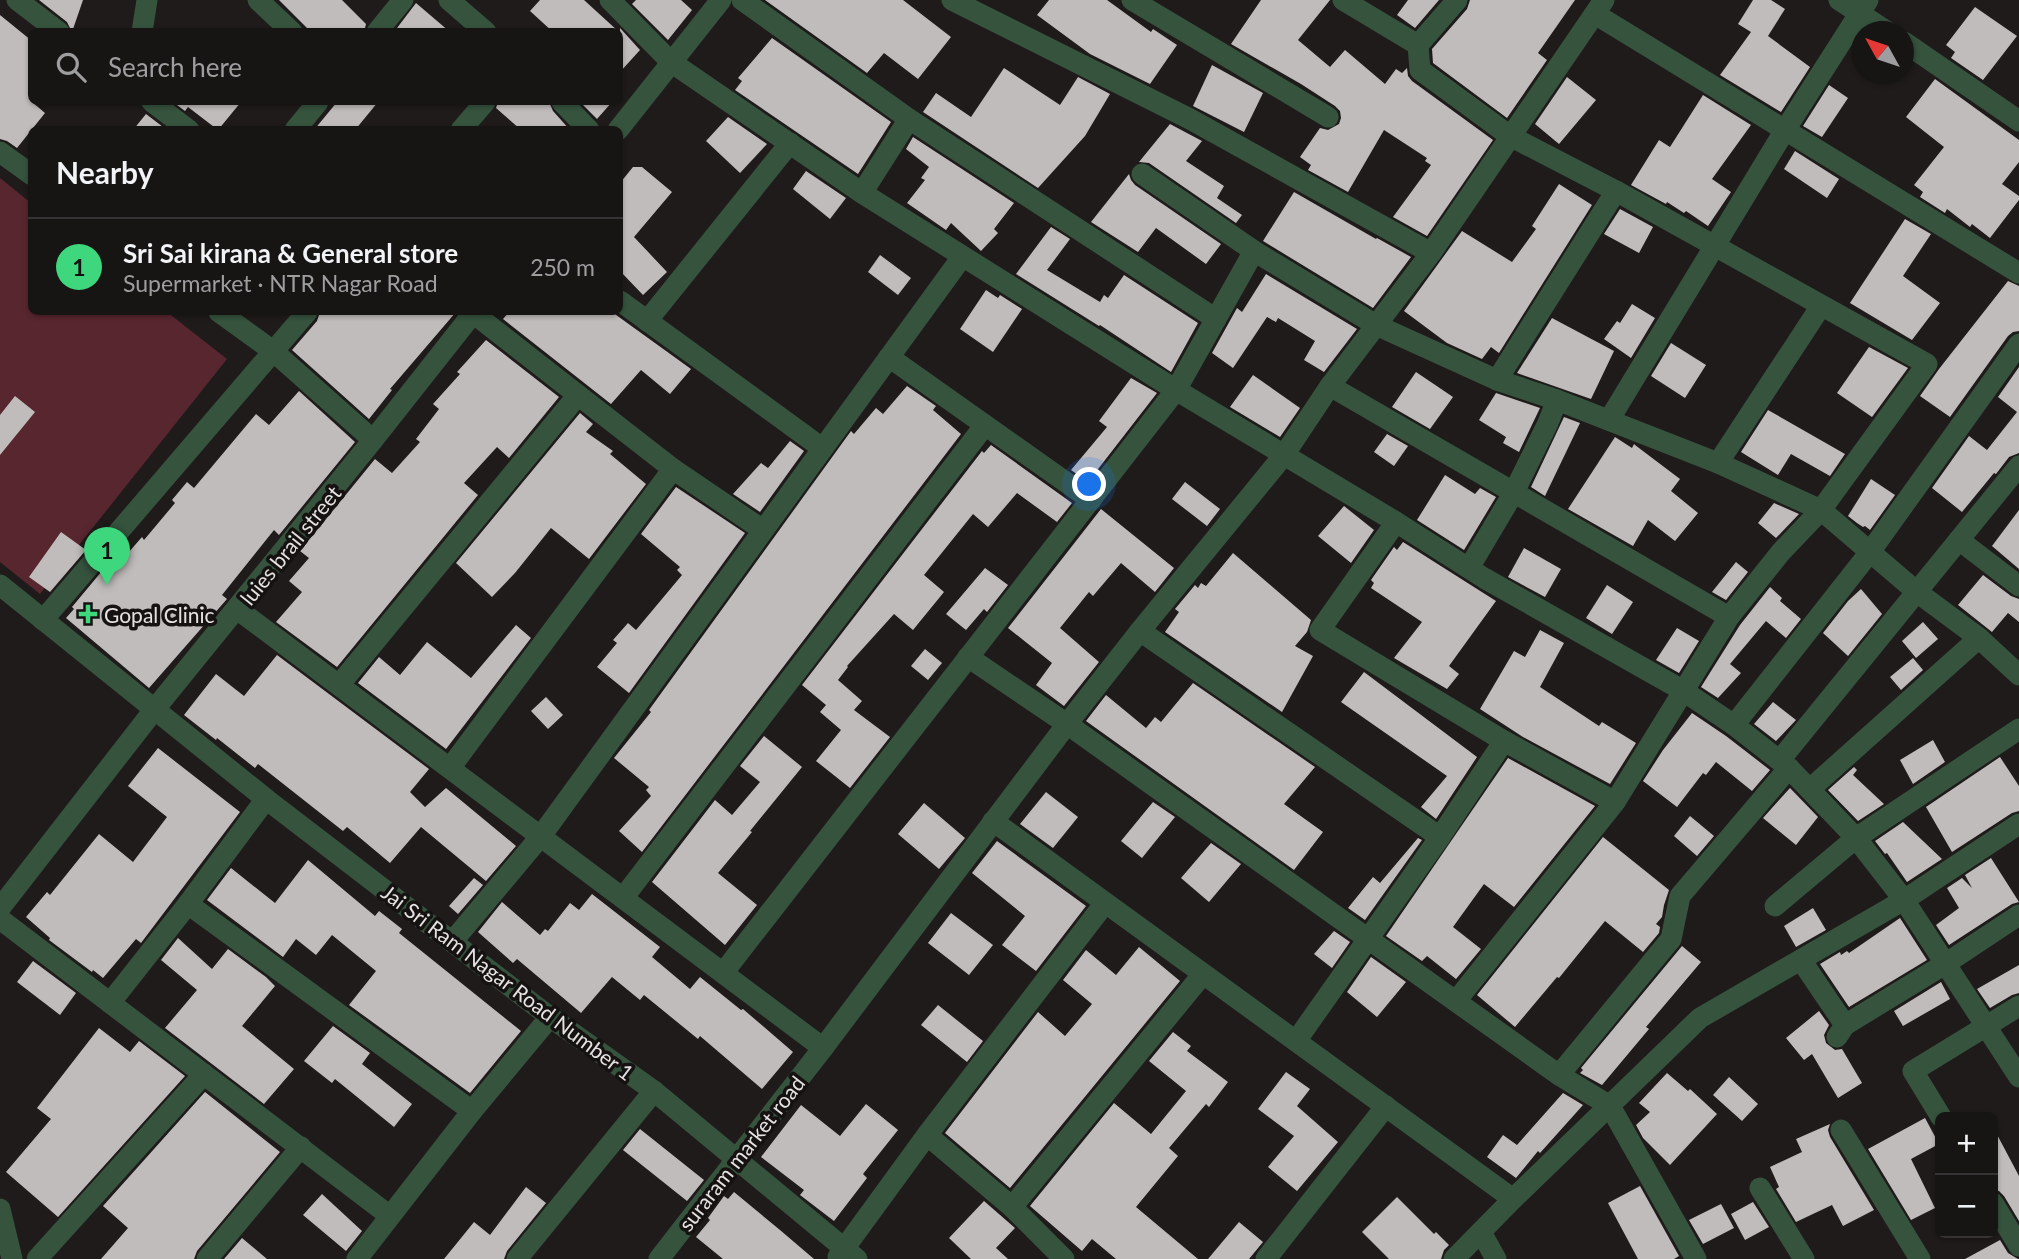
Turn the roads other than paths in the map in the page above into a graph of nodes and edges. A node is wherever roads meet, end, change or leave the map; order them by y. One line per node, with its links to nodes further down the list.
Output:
1 (18, 0): 17 (street)
2 (147, 0): 18 (street)
3 (258, 0): 19 (street)
4 (403, 0): 20 (street)
5 (449, 0): 21 (street)
6 (610, 0): 24 (street)
7 (721, 0): 24 (street)
8 (742, 0): 30 (street)
9 (952, 0): 47 (street)
10 (1132, 0): 29 (street)
11 (1343, 0): 22 (street)
12 (1457, 0): 22 (street)
13 (1839, 0): 14 (street)
14 (1864, 6): 16 (street); 37 (street)
15 (1600, 7): 37 (street); 38 (street, suraram market road)
16 (1878, 21)
17 (54, 28)
18 (143, 28)
19 (288, 28)
20 (380, 28)
21 (481, 28)
22 (1418, 45): 38 (street)
23 (1914, 49): 31 (street)
24 (671, 62): 36 (street); 39 (street)
25 (156, 105): 32 (street)
26 (316, 105): 33 (street)
27 (482, 105): 34 (street)
28 (565, 105): 35 (street)
29 (1328, 117)
30 (909, 119): 44 (street); 56 (street)
31 (2019, 121)
32 (184, 126)
33 (298, 126)
34 (464, 126)
35 (585, 126)
36 (621, 126)
37 (1785, 130): 45 (street); 49 (street)
38 (1510, 136): 43 (street); 47 (street, suraram market road)
39 (790, 144): 44 (street); 57 (street)
40 (0, 152): 41 (street)
41 (28, 172)
42 (1142, 174): 46 (street)
43 (1616, 191): 45 (street); 62 (street)
44 (862, 193): 48 (street)
45 (1714, 247): 51 (street); 67 (street)
46 (1254, 251): 56 (street); 58 (street)
47 (1431, 253): 58 (street, suraram market road)
48 (962, 257): 61 (street); 64 (street)
49 (2019, 273)
50 (623, 303): 57 (street)
51 (1821, 306): 72 (street); 77 (street)
52 (223, 315): 60 (street)
53 (304, 315): 60 (street)
54 (471, 315): 69 (street, luies brail street)
55 (477, 315): 65 (street)
56 (1216, 319): 64 (street)
57 (647, 321): 70 (street)
58 (1376, 325): 62 (street); 63 (street, suraram market road)
59 (2019, 344): 81 (street)
60 (273, 351): 69 (street); 88 (street)
61 (889, 356): 68 (street); 70 (street)
62 (1497, 380): 66 (street)
63 (1331, 386): 71 (street, suraram market road); 75 (street)
64 (1176, 390): 71 (street); 76 (street)
65 (578, 395): 73 (street); 93 (street)
66 (1557, 400): 67 (street); 75 (street)
67 (1609, 420): 72 (street)
68 (985, 425): 76 (street); 110 (street)
69 (373, 440): 86 (street, luies brail street)
70 (822, 448): 79 (street)
71 (1284, 455): 78 (street); 89 (street, suraram market road)
72 (1718, 463): 77 (street)
73 (673, 469): 79 (street); 101 (street)
74 (2017, 472): 80 (street)
75 (1514, 492): 82 (street); 87 (street)
76 (1091, 500): 91 (street)
77 (1821, 510): 81 (street); 87 (street)
78 (1396, 522): 82 (street); 99 (street)
79 (764, 530): 107 (street)
80 (1959, 540): 84 (street); 85 (street)
81 (1870, 552): 85 (street); 97 (street)
82 (1469, 568): 94 (street)
83 (0, 585): 88 (street, Jai Sri Ram Nagar Road Number 1)
84 (2019, 586)
85 (1917, 592): 90 (street); 100 (street)
86 (237, 609): 93 (street); 95 (street, luies brail street)
87 (1729, 617): 94 (street)
88 (43, 620): 95 (street, Jai Sri Ram Nagar Road Number 1)
89 (1140, 631): 96 (street, suraram market road); 108 (street)
90 (1979, 638): 92 (street); 102 (street)
91 (968, 657): 96 (street); 122 (street)
92 (2019, 675)
93 (339, 685): 101 (street)
94 (1682, 690): 97 (street); 104 (street)
95 (154, 710): 103 (street, Jai Sri Ram Nagar Road Number 1); 115 (street, luies brail street)
96 (1068, 724): 105 (street, suraram market road); 118 (street)
97 (1734, 725): 100 (street)
98 (2019, 729): 109 (street)
99 (1504, 741): 104 (street); 108 (street)
100 (1785, 764): 102 (street); 132 (street)
101 (450, 768): 107 (street)
102 (1810, 789): 109 (street)
103 (266, 799): 113 (street); 119 (street, Jai Sri Ram Nagar Road Number 1)
104 (1615, 802): 124 (street)
105 (993, 821): 112 (street); 130 (street, suraram market road)
106 (2019, 824): 111 (street)
107 (541, 836): 110 (street); 119 (street)
108 (1440, 837): 118 (street)
109 (1856, 838): 111 (street); 114 (street)
110 (623, 898): 122 (street)
111 (1903, 900): 120 (street); 121 (street)
112 (1105, 903): 123 (street); 140 (street)
113 (188, 904): 125 (street); 137 (street)
114 (1775, 906)
115 (0, 908)
116 (2019, 915): 121 (street)
117 (0, 919): 125 (street)
118 (1368, 939): 124 (street); 129 (street)
119 (452, 942): 127 (street, Jai Sri Ram Nagar Road Number 1)
120 (1801, 961): 121 (street); 135 (street)
121 (1945, 964): 128 (street)
122 (723, 973): 130 (street)
123 (1203, 974): 129 (street); 145 (street)
124 (1456, 1001): 132 (street)
125 (110, 1003): 131 (street)
126 (2019, 1006): 128 (street)
127 (550, 1017): 134 (street, Jai Sri Ram Nagar Road Number 1); 137 (street)
128 (1986, 1027): 133 (street); 138 (street)
129 (1296, 1041): 136 (street)
130 (823, 1048): 142 (street, suraram market road)
131 (204, 1074): 141 (street); 153 (street)
132 (1559, 1075): 135 (street)
133 (2019, 1077)
134 (654, 1091): 142 (street, Jai Sri Ram Nagar Road Number 1); 156 (street)
135 (1610, 1105): 144 (street); 162 (street)
136 (1385, 1106): 144 (street); 159 (street)
137 (472, 1111): 148 (street)
138 (1938, 1112)
139 (1841, 1130): 164 (street)
140 (927, 1135): 145 (street); 151 (street)
141 (301, 1147): 148 (street); 154 (street)
142 (737, 1160): 151 (street, Jai Sri Ram Nagar Road Number 1); 157 (street, suraram market road)
143 (1760, 1188): 163 (street)
144 (1513, 1199): 149 (street)
145 (1012, 1207): 158 (street)
146 (0, 1209): 152 (street)
147 (1998, 1211): 150 (street)
148 (390, 1216): 155 (street)
149 (1481, 1232): 160 (street); 161 (street)
150 (2019, 1246)
151 (846, 1255)
152 (12, 1259)
153 (37, 1259)
154 (207, 1259)
155 (357, 1259)
156 (517, 1259)
157 (659, 1259)
158 (1064, 1259)
159 (1266, 1259)
160 (1454, 1259)
161 (1496, 1259)
162 (1696, 1259)
163 (1804, 1259)
164 (1920, 1259)

